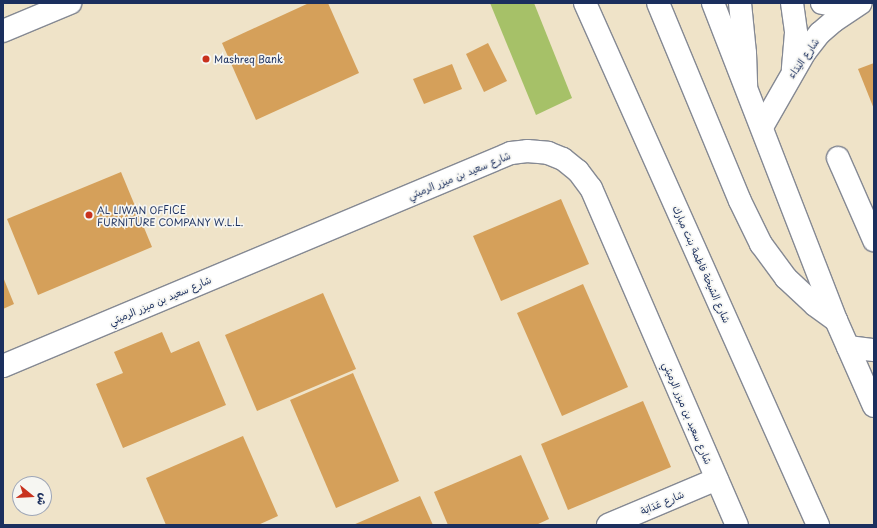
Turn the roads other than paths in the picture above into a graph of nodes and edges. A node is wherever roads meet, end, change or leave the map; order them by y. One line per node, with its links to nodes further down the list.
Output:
1 (30, 3): 11 (main road)
2 (70, 3): 11 (main road)
3 (585, 3): 25 (main road, شارع الشيخة فاطمة بنت مبارك)
4 (658, 3): 17 (main road)
5 (713, 3): 13 (main road)
6 (740, 3): 13 (main road)
7 (792, 3): 12 (main road)
8 (822, 3): 9 (main road)
9 (853, 3)
10 (861, 3): 12 (main road, شارع النِدَاء)
11 (4, 31)
12 (793, 70): 14 (main road, شارع النِدَاء)
13 (746, 86): 14 (main road)
14 (762, 127): 17 (main road)
15 (838, 158): 16 (main road)
16 (874, 240)
17 (836, 320): 18 (main road)
18 (848, 347): 19 (main road); 21 (main road)
19 (874, 350)
20 (3, 366): 22 (main road, شارع سعيد بن ميزر الرميثي)
21 (874, 406)
22 (717, 479): 23 (main road, شارع عَدَابَة); 24 (main road, شارع سعيد بن ميزر الرميثي)
23 (608, 525)
24 (737, 525)
25 (818, 525)

